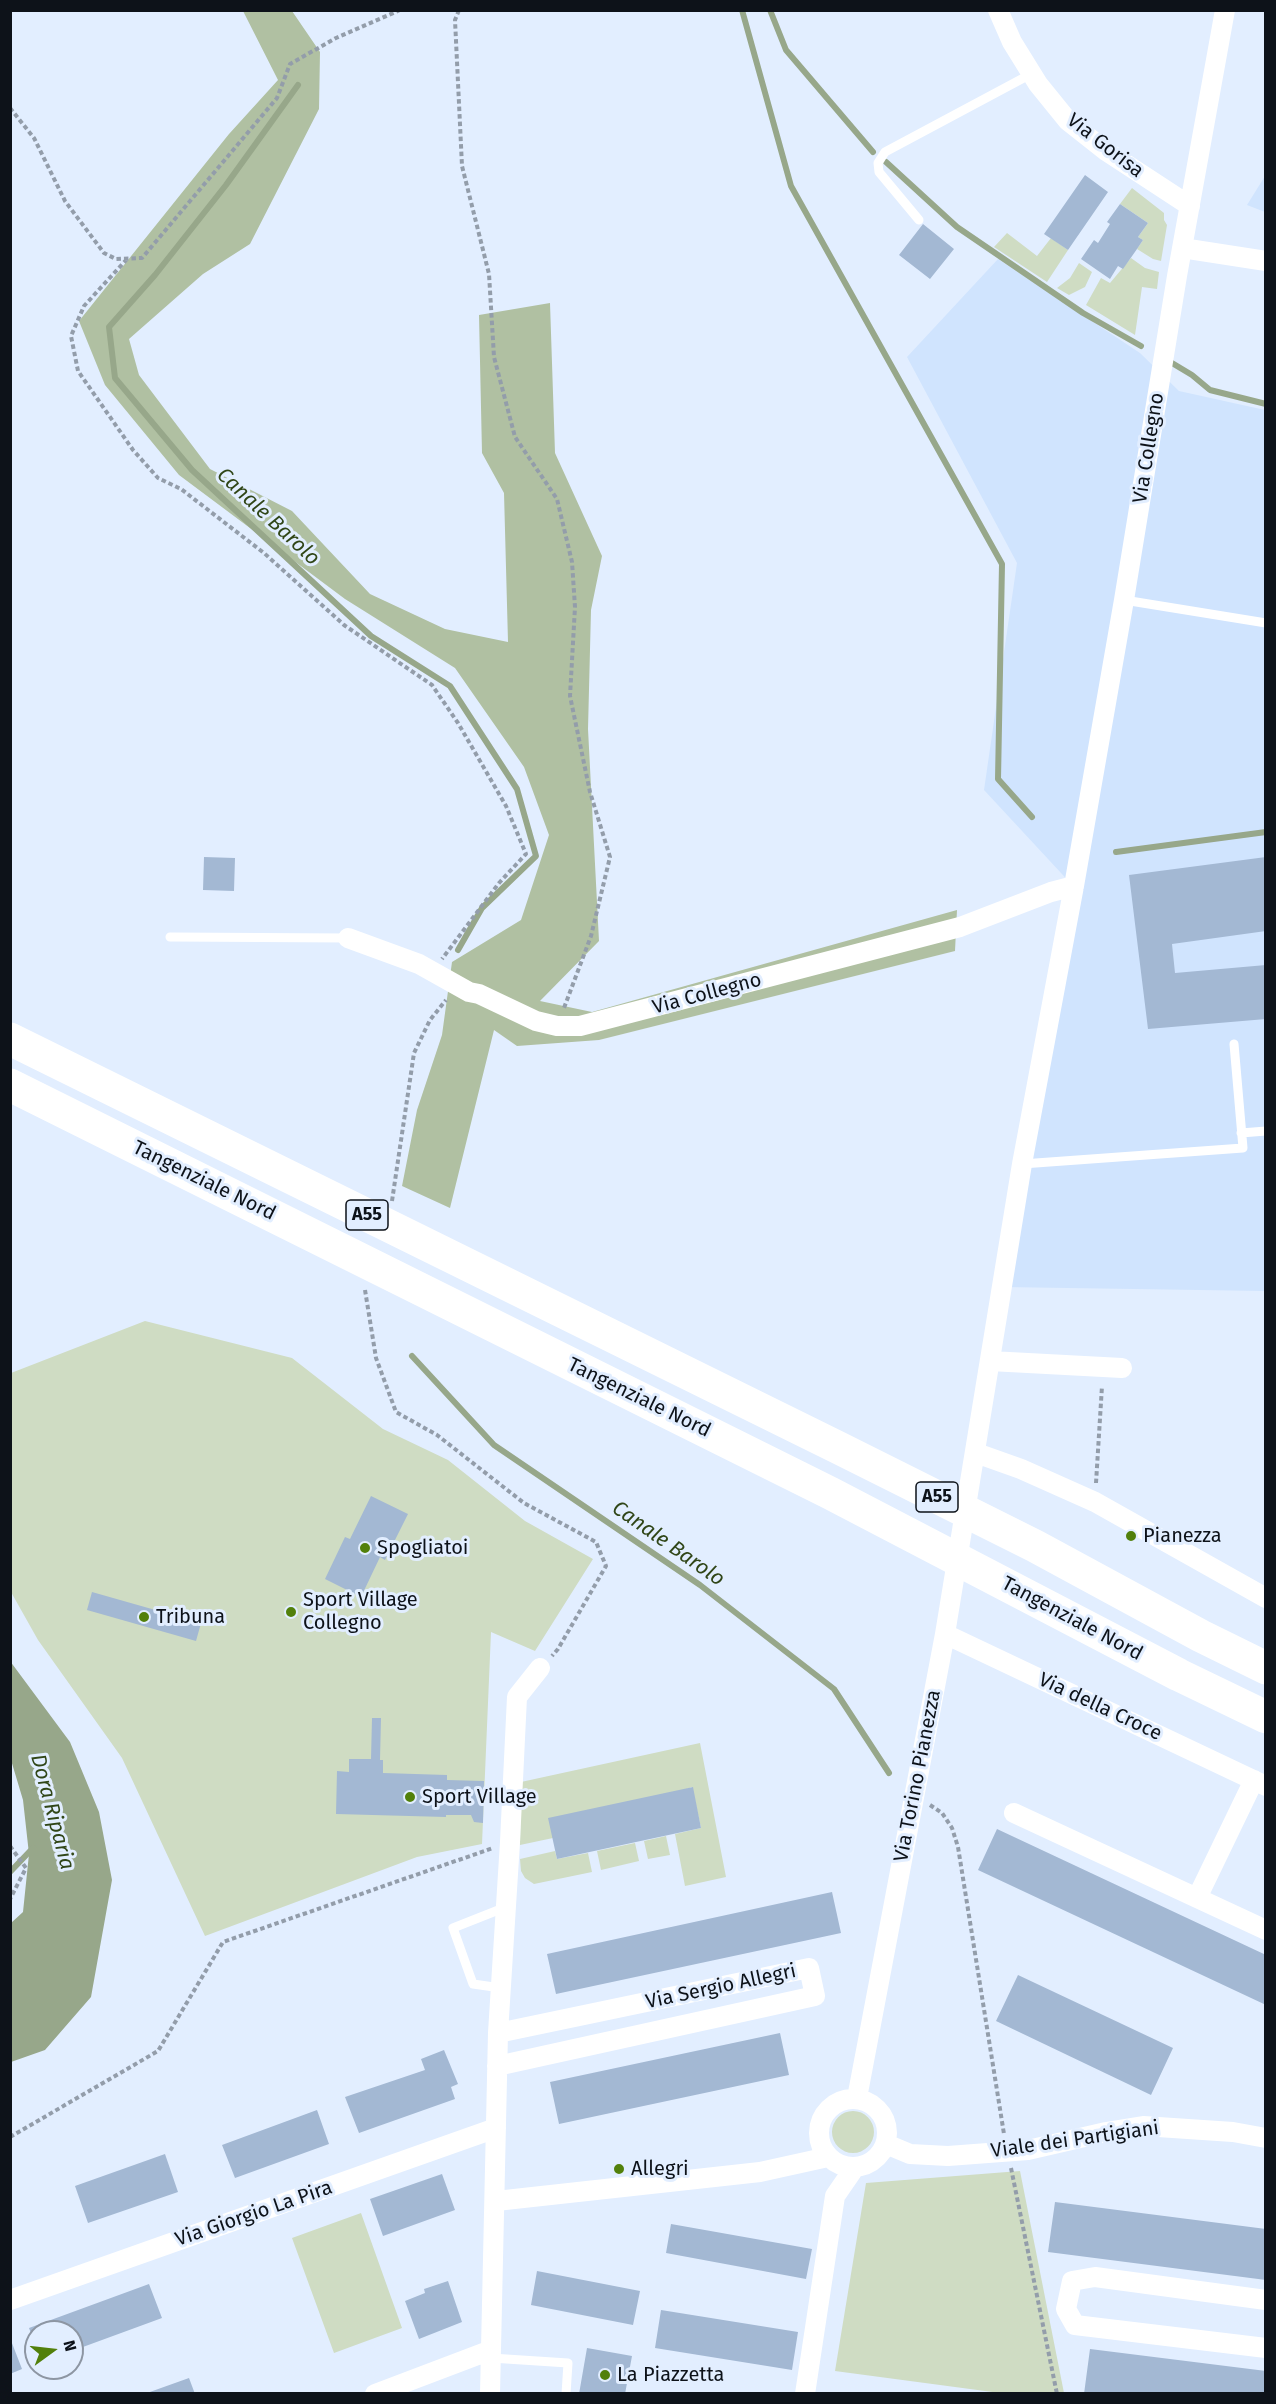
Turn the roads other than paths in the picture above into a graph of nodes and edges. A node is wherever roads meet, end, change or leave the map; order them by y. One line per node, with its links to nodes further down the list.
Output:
1 (998, 10): 3 (street, Via Gorisa)
2 (1225, 10): 4 (street, Via Collegno)
3 (1031, 74): 4 (street, Via Gorisa); 5 (lane)
4 (1190, 206): 6 (street, Via Collegno)
5 (919, 220)
6 (1182, 248): 7 (street); 8 (street, Via Collegno)
7 (1266, 261)
8 (1124, 600): 9 (lane); 10 (street, Via Collegno)
9 (1266, 623)
10 (1074, 886): 12 (street, Via Collegno); 18 (street, Via Collegno)
11 (170, 937): 12 (lane)
12 (348, 938)
13 (10, 1039): 25 (highway, A55)
14 (1234, 1044): 17 (lane)
15 (10, 1085): 26 (highway, Tangenziale Nord / A55)
16 (1266, 1131): 17 (lane)
17 (1242, 1133): 18 (lane)
18 (1022, 1164): 19 (street, Via Collegno)
19 (990, 1361): 20 (street); 21 (street, Via Collegno)
20 (1113, 1368)
21 (976, 1453): 22 (street); 23 (street, Via Torino Pianezza)
22 (1266, 1598)
23 (945, 1634): 27 (street, Via della Croce); 35 (street, Via Torino Pianezza)
24 (540, 1668): 30 (street)
25 (1266, 1668)
26 (1266, 1717)
27 (1260, 1783): 29 (street, Via della Croce)
28 (1014, 1813): 29 (street)
29 (1197, 1898): 31 (street)
30 (506, 1907): 32 (street); 32 (lane)
31 (1266, 1930)
32 (501, 1988): 33 (street)
33 (498, 2033): 34 (street); 34 (street, Via Sergio Allegri)
34 (497, 2066): 36 (street)
35 (857, 2098): 37 (street); 39 (street)
36 (496, 2128): 43 (street); 44 (street, Via Giorgio La Pira)
37 (819, 2135): 40 (street); 41 (street)
38 (1266, 2138): 39 (street, Viale dei Partigiani)
39 (886, 2144): 42 (street)
40 (828, 2157): 41 (street); 42 (street)
41 (784, 2166): 43 (street)
42 (855, 2167): 51 (street)
43 (496, 2200): 47 (street)
44 (10, 2300)
45 (1266, 2300): 46 (street)
46 (1266, 2348)
47 (491, 2354): 48 (street); 49 (street); 50 (lane)
48 (375, 2394)
49 (490, 2394)
50 (566, 2394)
51 (805, 2394)

